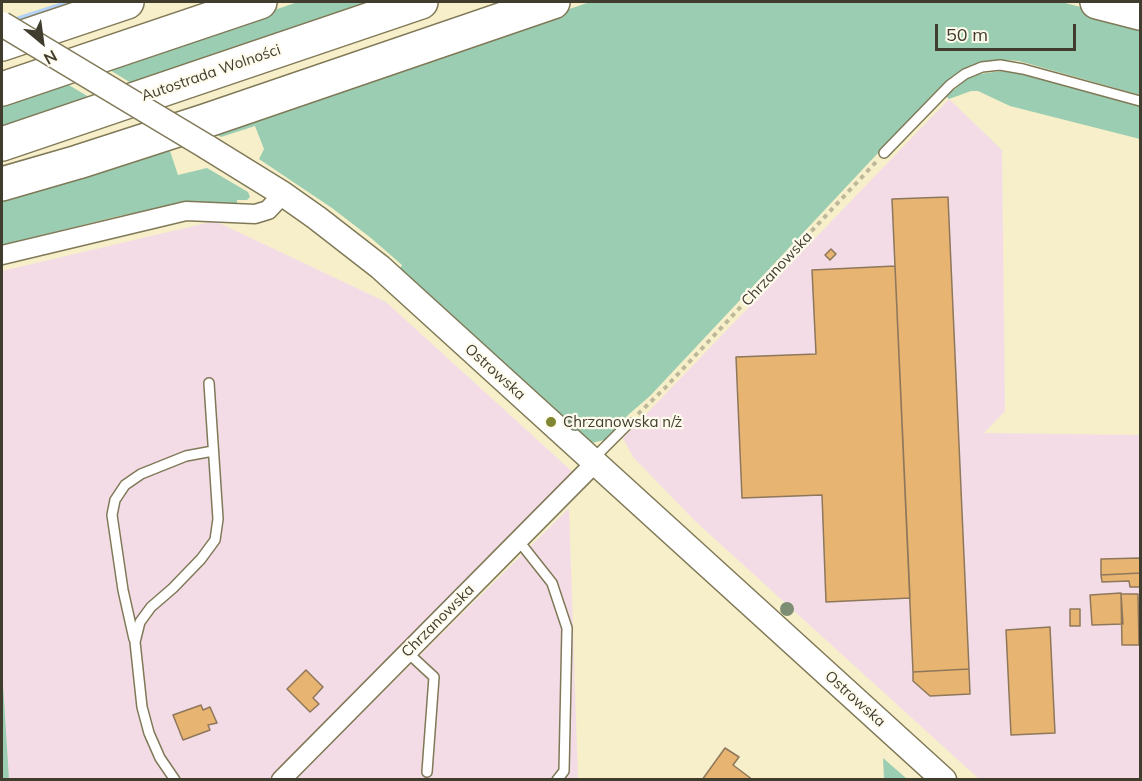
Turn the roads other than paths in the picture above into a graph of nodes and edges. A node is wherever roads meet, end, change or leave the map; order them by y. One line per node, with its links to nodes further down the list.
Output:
1 (127, 2): 8 (highway)
2 (260, 2): 9 (highway)
3 (421, 2): 11 (highway, Autostrada Wolności)
4 (553, 2): 13 (highway)
5 (1097, 2): 6 (highway)
6 (1140, 13)
7 (2, 24): 14 (street, Ostrowska, bridge)
8 (2, 44)
9 (2, 89)
10 (1140, 101): 12 (lane)
11 (2, 144)
12 (884, 153)
13 (2, 184)
14 (283, 194): 15 (street); 19 (street, Ostrowska)
15 (2, 255)
16 (210, 383): 18 (lane)
17 (629, 423): 19 (lane, Chrzanowska)
18 (213, 450): 21 (lane); 21 (lane)
19 (594, 461): 20 (street, Chrzanowska); 27 (street, Ostrowska)
20 (518, 540): 22 (street, Chrzanowska); 26 (lane)
21 (135, 642): 24 (lane)
22 (407, 652): 23 (lane); 25 (street, Chrzanowska)
23 (427, 772)
24 (175, 780)
25 (281, 780)
26 (557, 780)
27 (944, 780)

